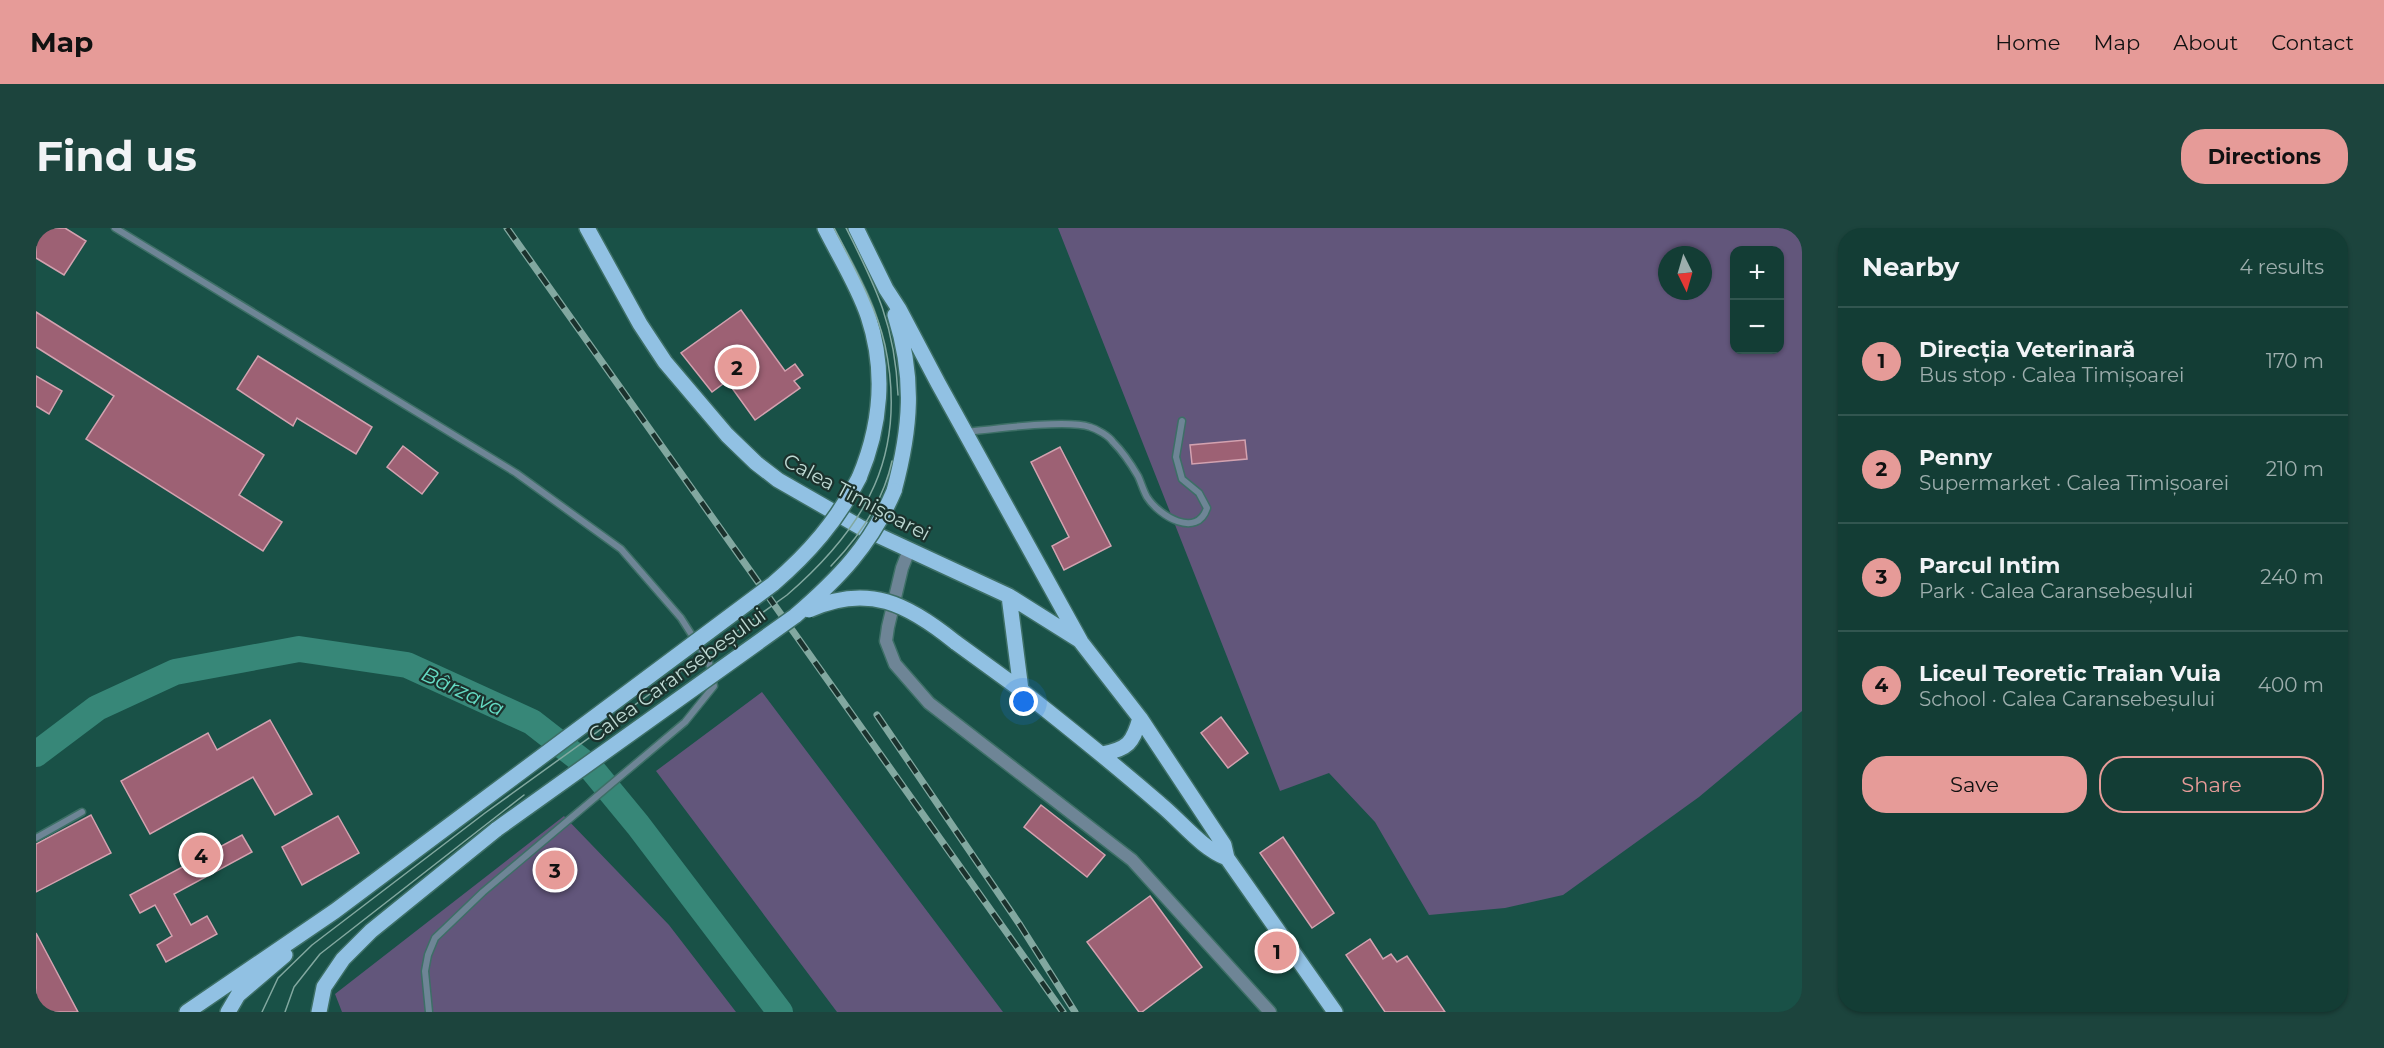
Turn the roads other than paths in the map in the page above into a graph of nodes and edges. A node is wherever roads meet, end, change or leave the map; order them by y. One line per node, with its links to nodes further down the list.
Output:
1 (115, 228): 24 (lane)
2 (825, 228): 20 (main road, Calea Caransebeșului, bridge)
3 (856, 228): 5 (main road, Calea Timișoarei)
4 (588, 229): 8 (main road, Calea Timișoarei)
5 (886, 289): 7 (main road, Calea Timișoarei); 11 (main road, Calea Caransebeșului, bridge)
6 (1182, 421): 7 (lane)
7 (965, 432): 13 (main road, Calea Timișoarei)
8 (909, 550): 9 (main road, Calea Timișoarei); 25 (street)
9 (1009, 596): 10 (main road, Calea Timișoarei); 12 (main road)
10 (1038, 614): 12 (main road); 13 (main road, Calea Timișoarei)
11 (795, 616): 14 (main road, Calea Timișoarei, bridge); 23 (main road, Calea Caransebeșului, bridge)
12 (1013, 630): 14 (main road)
13 (1081, 642): 15 (main road, Calea Timișoarei)
14 (1021, 690): 16 (main road, Calea Timișoarei)
15 (1140, 718): 16 (main road); 19 (main road, Calea Timișoarei)
16 (1102, 754): 19 (main road, Calea Timișoarei)
17 (82, 812): 18 (lane)
18 (36, 838)
19 (1227, 858): 26 (main road, Calea Timișoarei)
20 (335, 911): 21 (main road, Calea Caransebeșului); 22 (main road, Calea Caransebeșului)
21 (186, 1012)
22 (228, 1012)
23 (319, 1012)
24 (429, 1012)
25 (1270, 1012)
26 (1335, 1012)

